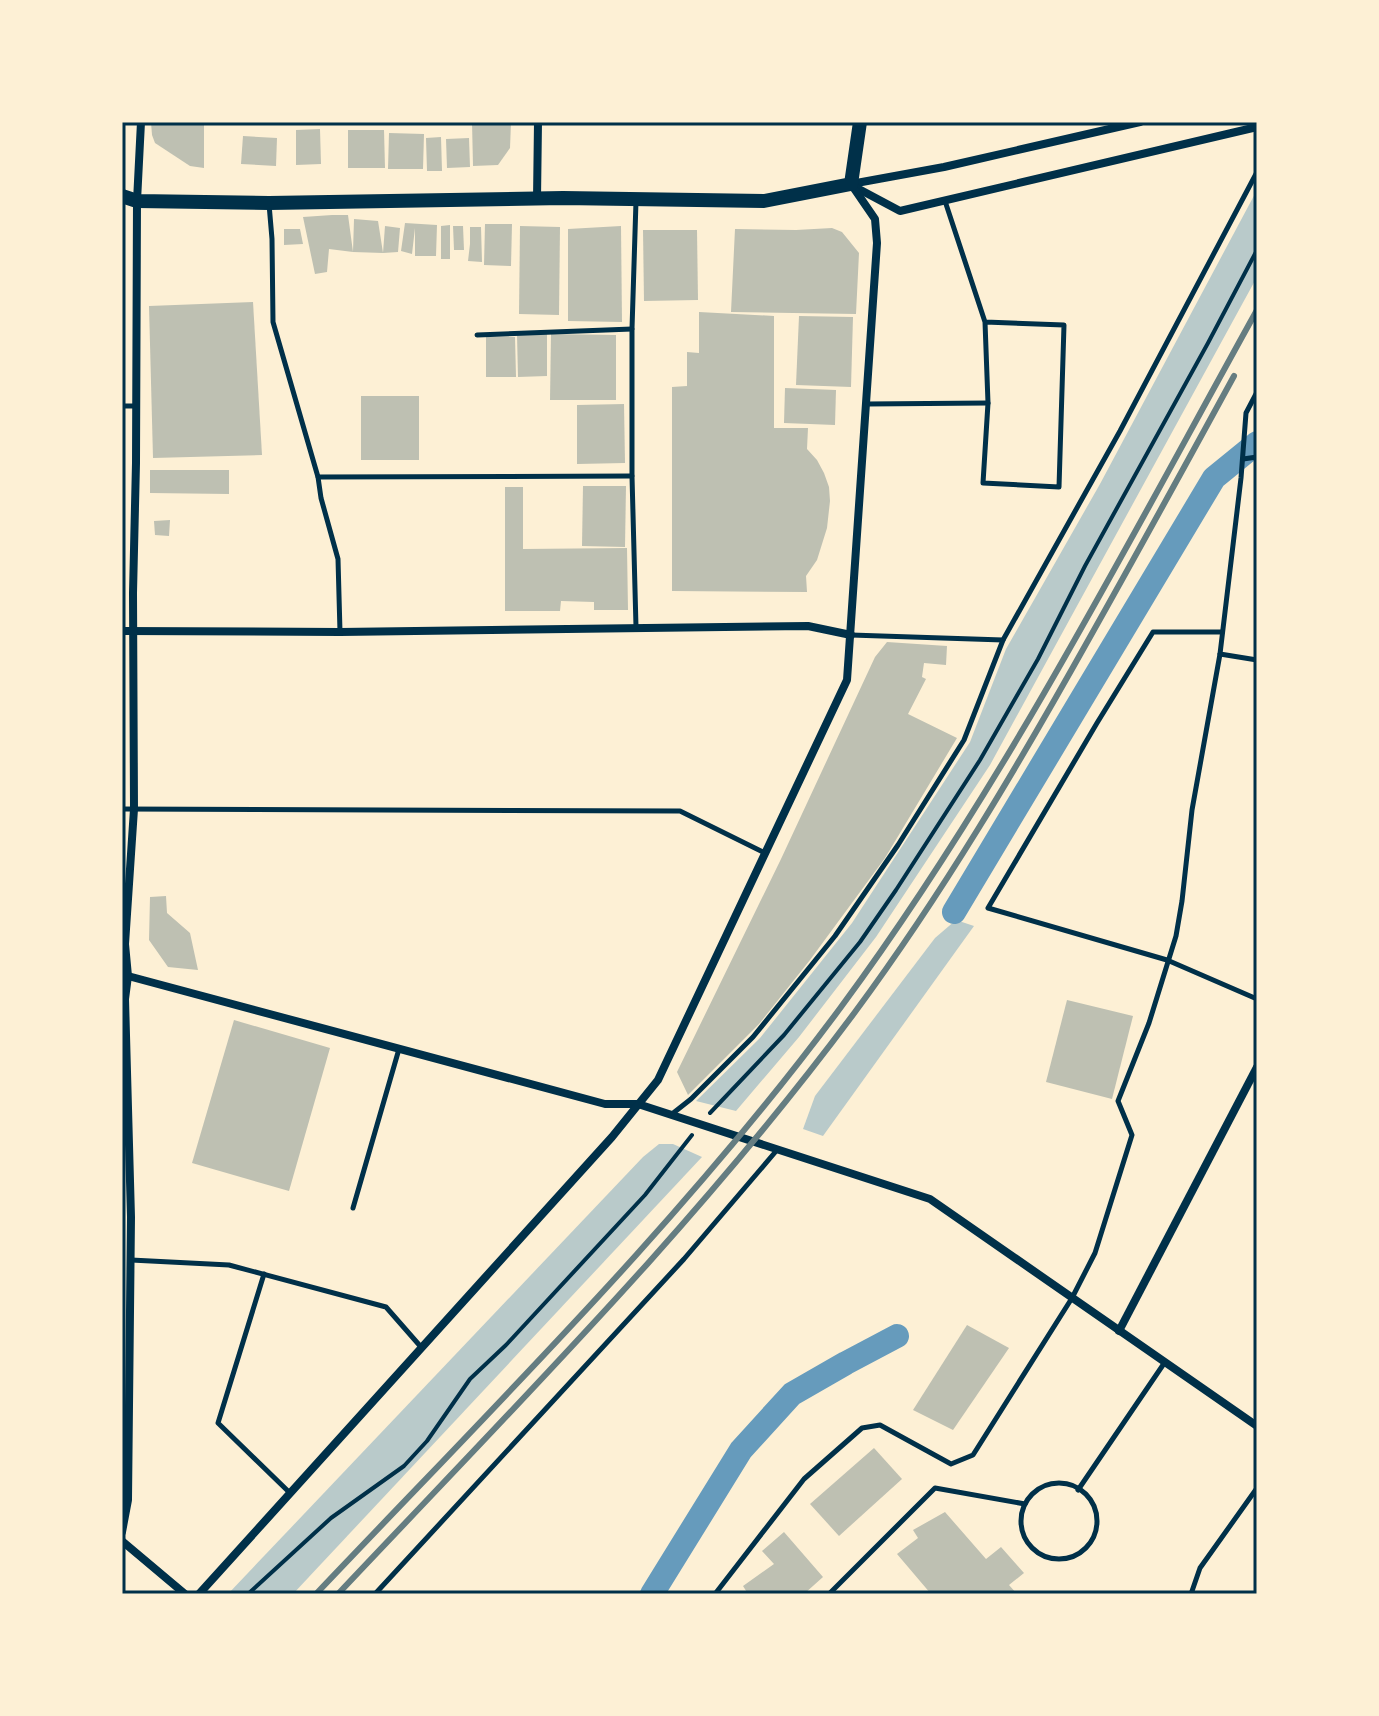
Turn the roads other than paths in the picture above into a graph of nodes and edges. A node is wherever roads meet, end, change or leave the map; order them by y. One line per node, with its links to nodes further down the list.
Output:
1 (141, 122): 11 (street)
2 (538, 122): 9 (street)
3 (860, 122): 7 (street)
4 (1140, 122): 7 (street)
5 (1257, 127): 12 (street)
6 (1257, 172): 32 (lane)
7 (851, 184): 10 (street); 12 (street); 19 (street)
8 (122, 196): 11 (street)
9 (537, 199): 10 (street); 13 (street)
10 (636, 200): 15 (lane)
11 (137, 201): 13 (street); 21 (street)
12 (945, 201): 14 (lane)
13 (269, 203): 25 (lane)
14 (985, 322): 18 (lane); 18 (lane)
15 (632, 329): 16 (lane); 24 (lane)
16 (477, 335)
17 (1257, 392): 23 (lane)
18 (988, 403): 19 (lane)
19 (866, 404): 31 (street)
20 (122, 406): 21 (lane)
21 (137, 406): 28 (street)
22 (1257, 457): 23 (lane)
23 (1243, 459): 30 (lane)
24 (632, 476): 25 (lane); 26 (lane)
25 (318, 477): 29 (lane)
26 (636, 627): 29 (street); 31 (street)
27 (122, 631): 28 (street)
28 (134, 631): 29 (street); 36 (street)
29 (340, 632)
30 (1222, 632): 33 (lane); 38 (lane)
31 (851, 635): 32 (lane); 37 (street)
32 (1003, 640): 44 (lane)
33 (1220, 654): 34 (lane); 38 (lane)
34 (1257, 660)
35 (122, 809): 36 (lane)
36 (134, 809): 37 (lane); 39 (street)
37 (765, 853): 43 (street)
38 (1167, 960): 40 (lane); 49 (lane)
39 (125, 976): 41 (street); 47 (street)
40 (1257, 999)
41 (399, 1049): 43 (street); 46 (lane)
42 (1257, 1067): 50 (street)
43 (638, 1104): 44 (street); 51 (street)
44 (672, 1114): 45 (street)
45 (778, 1149): 49 (street); 63 (lane)
46 (353, 1208)
47 (130, 1260): 48 (lane); 53 (street)
48 (264, 1274): 51 (lane); 57 (lane)
49 (1072, 1298): 50 (street); 64 (lane)
50 (1119, 1331): 52 (street)
51 (422, 1347): 57 (street)
52 (1165, 1362): 54 (street); 56 (lane)
53 (126, 1364): 59 (street)
54 (1257, 1426)
55 (1257, 1488): 66 (lane)
56 (1078, 1490): 58 (lane); 58 (lane)
57 (290, 1493): 62 (street)
58 (1025, 1504): 65 (lane)
59 (122, 1532)
60 (122, 1541): 61 (street)
61 (185, 1594)
62 (199, 1594)
63 (375, 1594)
64 (715, 1594)
65 (829, 1594)
66 (1191, 1594)

